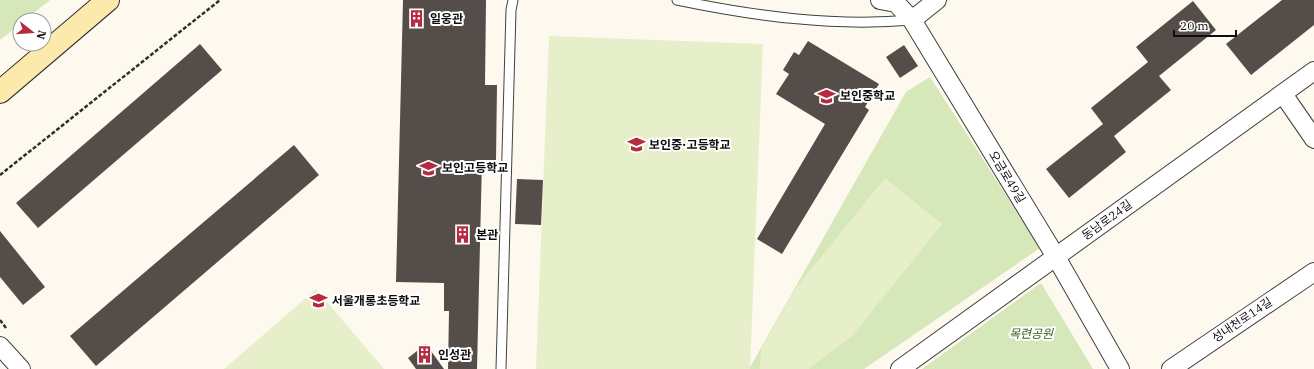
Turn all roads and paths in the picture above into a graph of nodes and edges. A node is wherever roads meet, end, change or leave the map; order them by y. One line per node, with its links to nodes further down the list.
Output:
1 (108, 0): 9 (main road)
2 (220, 0): 12 (path)
3 (513, 0): 17 (lane)
4 (677, 0): 7 (lane)
5 (880, 0): 7 (street, 오금로49길)
6 (937, 0): 7 (street)
7 (912, 20): 13 (street, 오금로49길)
8 (1314, 71): 10 (street, 동남로24길)
9 (0, 92)
10 (1283, 94): 11 (street); 13 (street, 동남로24길)
11 (1314, 139)
12 (0, 175)
13 (1056, 257): 18 (street, 동남로24길); 19 (street, 오금로49길)
14 (1314, 272): 20 (street, 성내천로14길)
15 (0, 346): 16 (street)
16 (21, 369)
17 (501, 369)
18 (900, 369)
19 (1120, 369)
20 (1171, 369)

